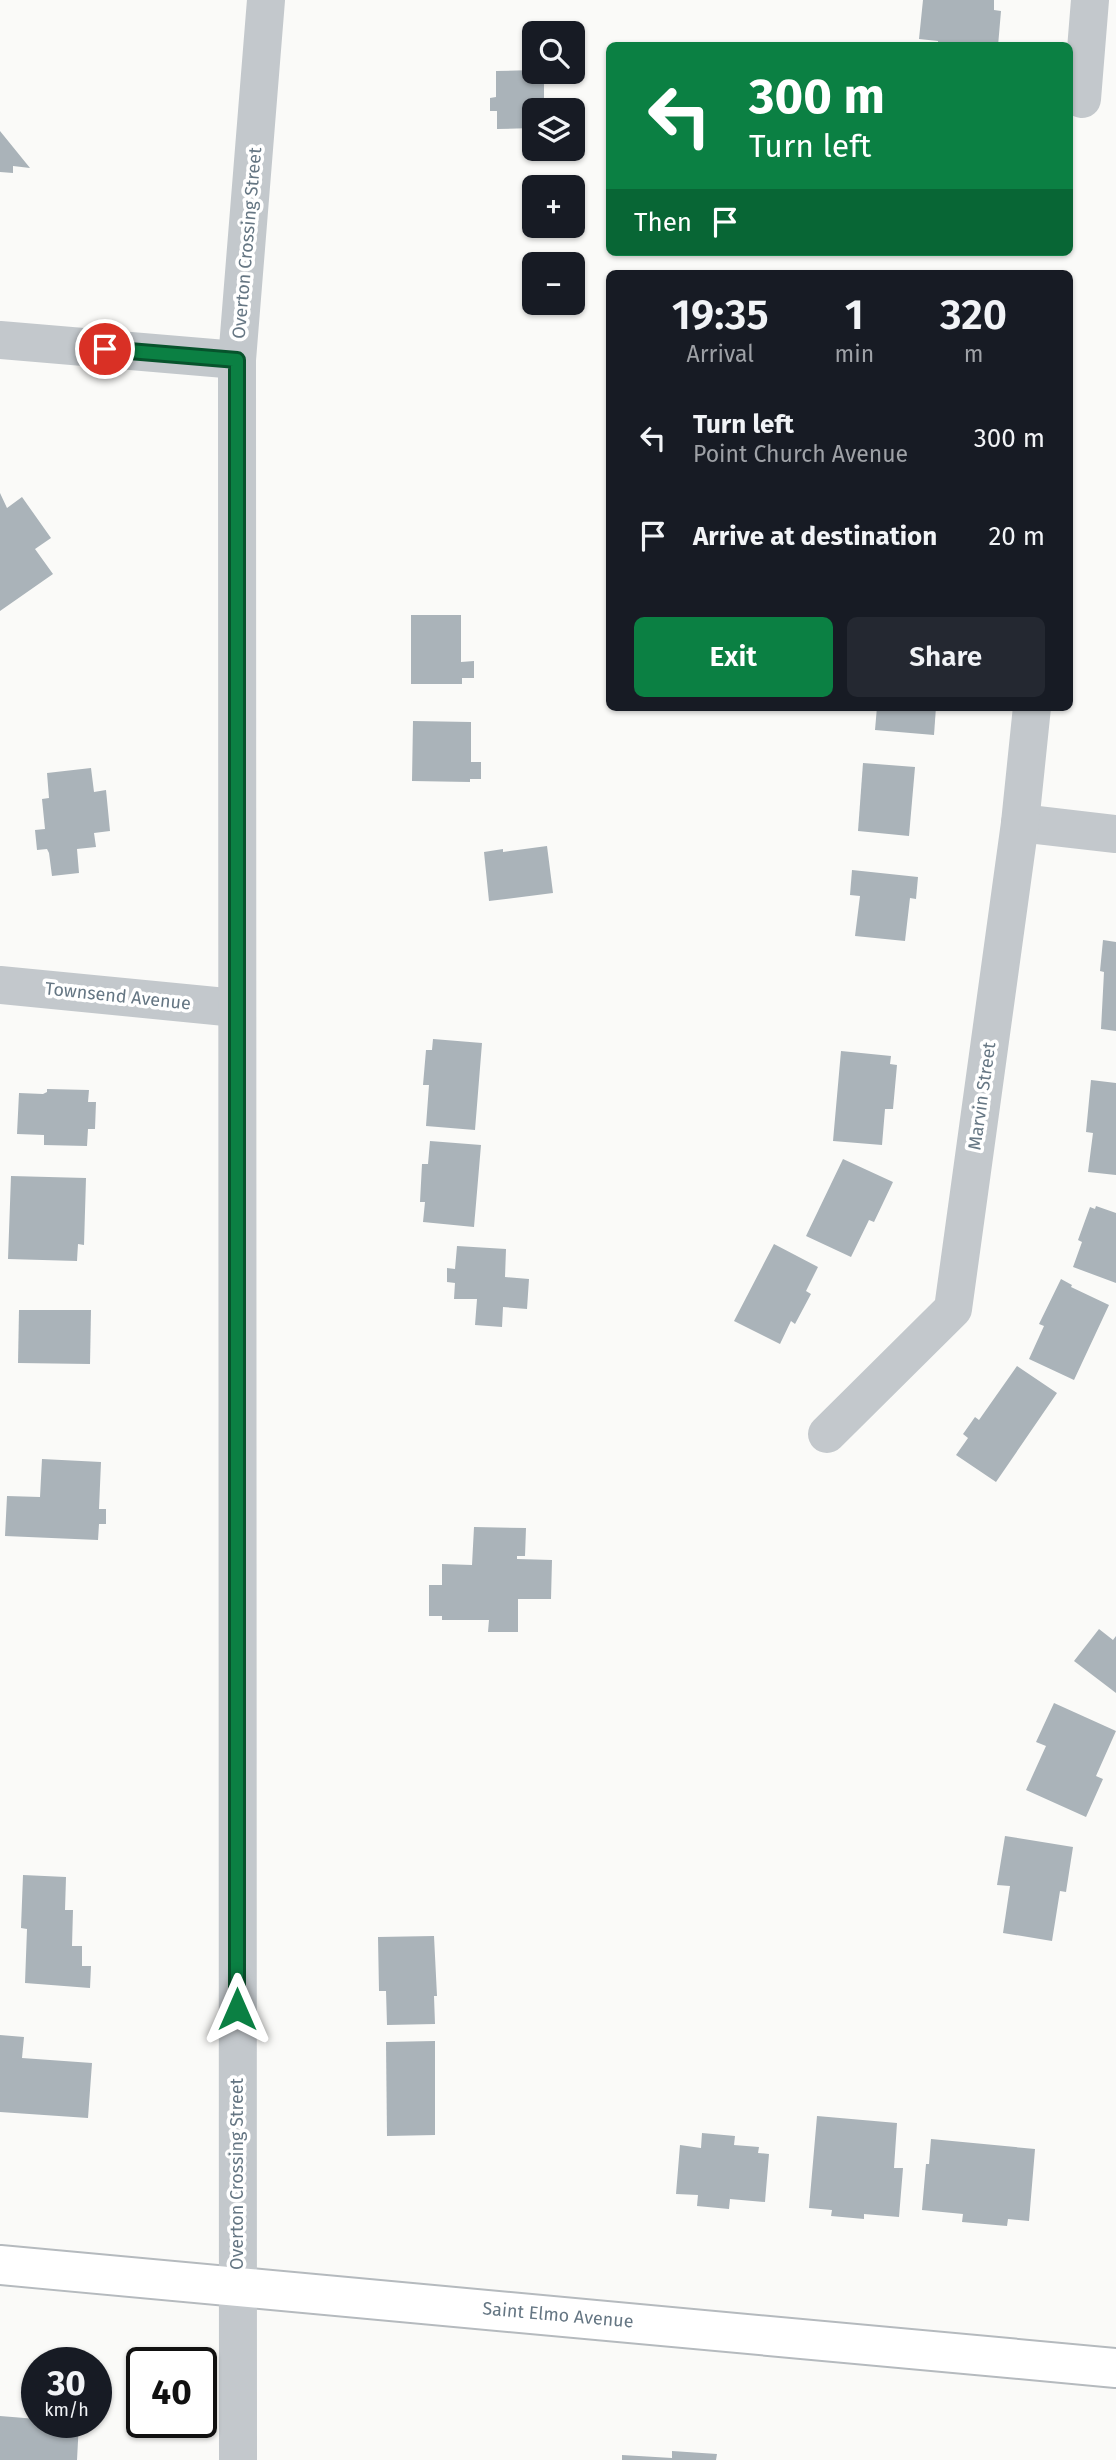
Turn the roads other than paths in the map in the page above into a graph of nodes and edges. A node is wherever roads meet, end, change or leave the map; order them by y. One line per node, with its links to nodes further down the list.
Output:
1 (266, 0): 5 (street, Overton Crossing Street)
2 (1090, 0): 3 (street)
3 (1082, 99)
4 (0, 340): 5 (street)
5 (237, 360): 10 (street, Overton Crossing Street)
6 (1032, 711): 7 (street, Marvin Street)
7 (1020, 823): 8 (street); 11 (street, Marvin Street)
8 (1116, 834)
9 (0, 985): 10 (street, Townsend Avenue)
10 (236, 1008): 13 (street, Overton Crossing Street)
11 (827, 1434)
12 (0, 2265): 13 (main road, Saint Elmo Avenue)
13 (238, 2287): 14 (main road, Saint Elmo Avenue); 15 (street, Overton Crossing Street)
14 (1116, 2368)
15 (238, 2460)

